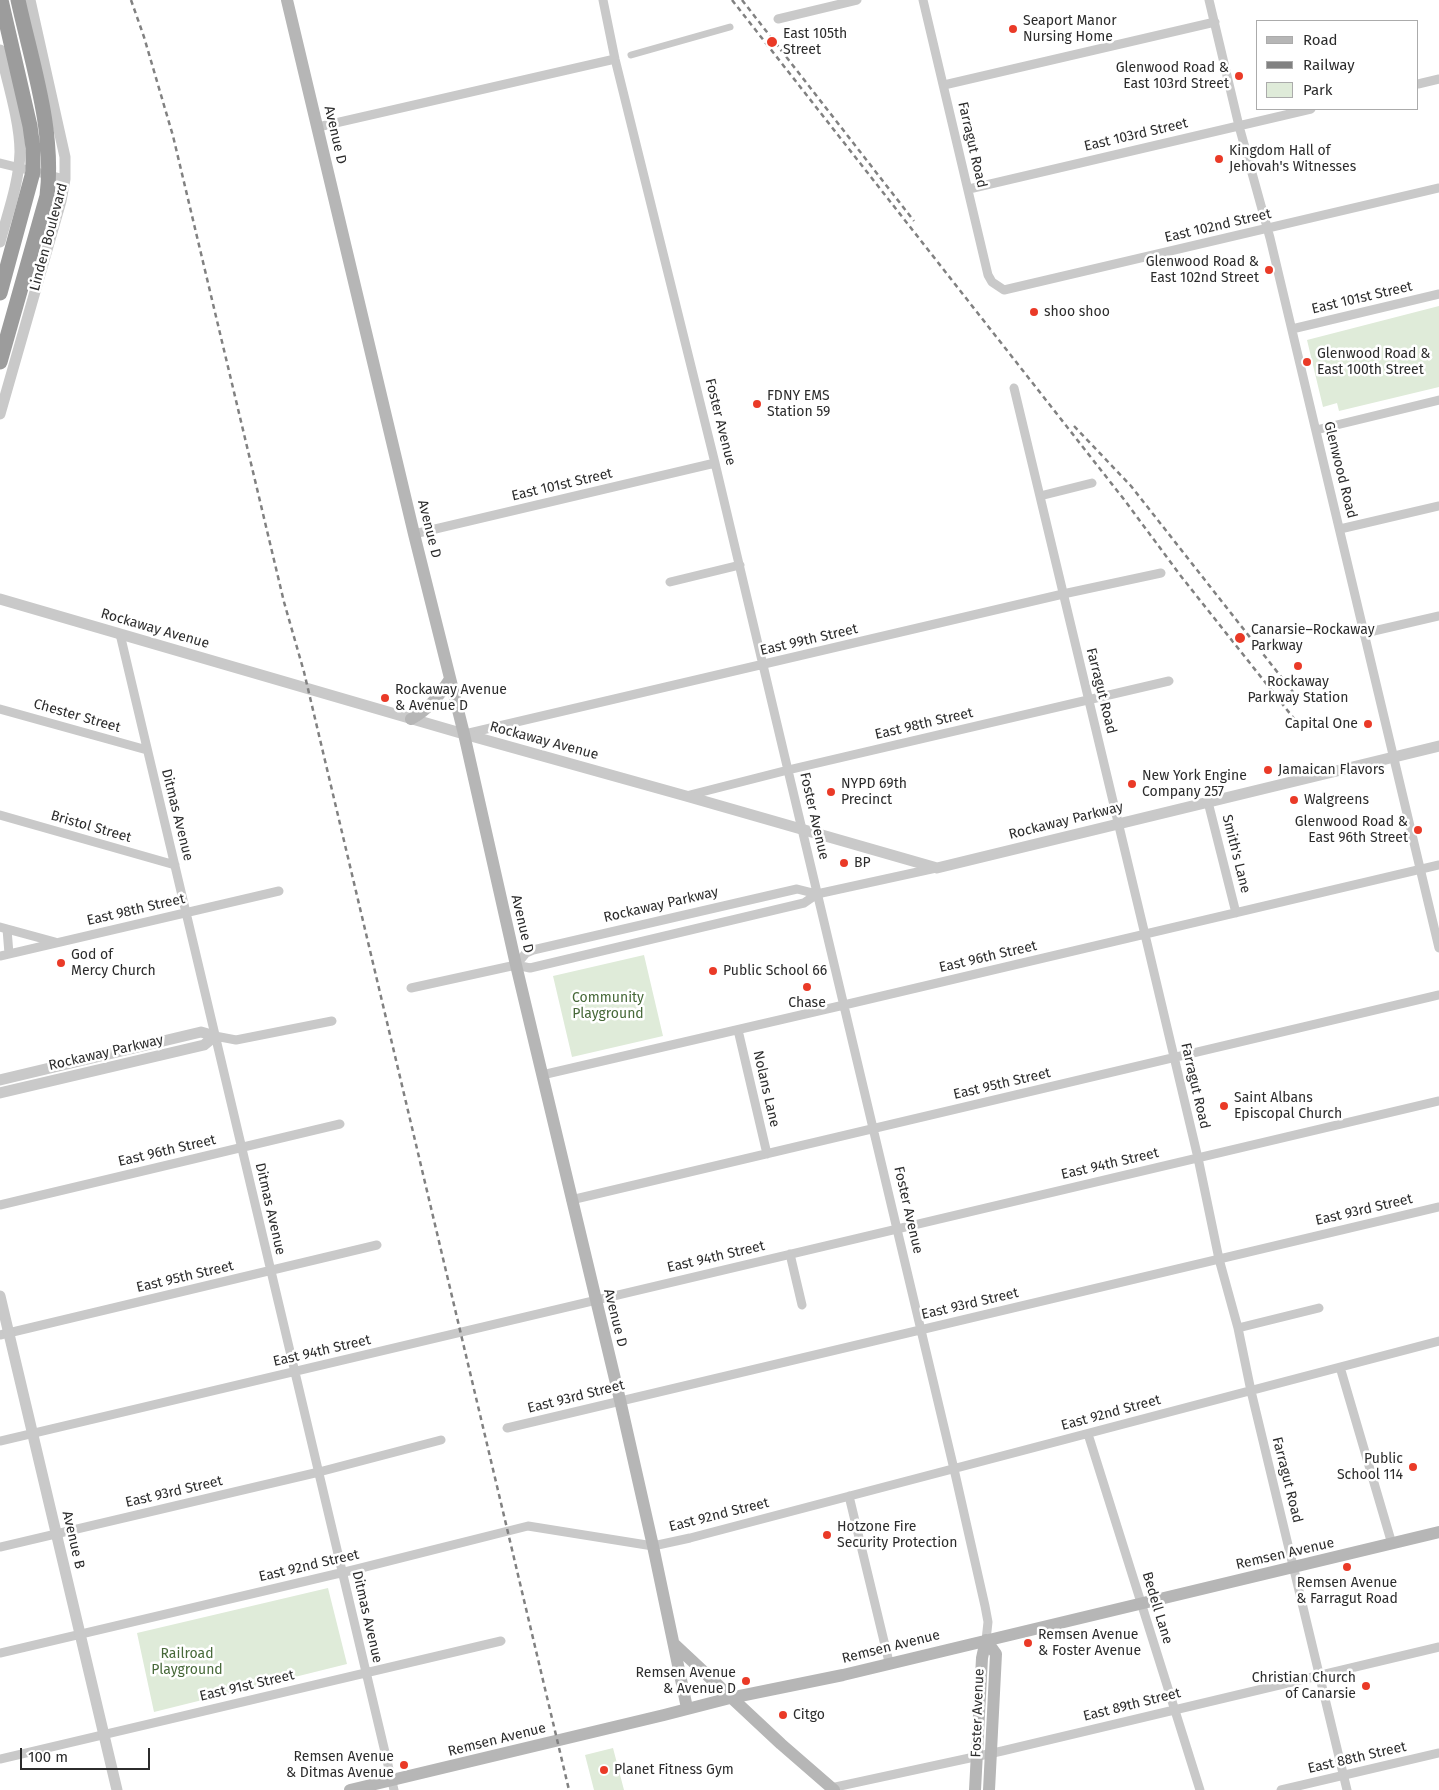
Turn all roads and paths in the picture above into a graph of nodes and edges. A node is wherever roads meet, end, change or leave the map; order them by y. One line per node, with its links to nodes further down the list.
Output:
1 (2, 0): 22 (highway)
2 (18, 0): 23 (highway, Linden Boulevard)
3 (30, 0): 24 (street, Linden Boulevard)
4 (288, 0): 20 (main road, Avenue D)
5 (603, 0): 14 (street, Foster Avenue)
6 (857, 0): 9 (street)
7 (924, 0): 17 (street, Farragut Road)
8 (1209, 0): 10 (street, Glenwood Road)
9 (778, 19)
10 (1215, 22): 17 (street); 19 (street, Glenwood Road)
11 (730, 27): 13 (street)
12 (0, 50): 22 (street)
13 (631, 55)
14 (615, 59): 20 (street); 38 (street, Foster Avenue)
15 (1439, 79): 16 (street)
16 (1419, 84)
17 (944, 85): 26 (street, Farragut Road)
18 (1306, 110): 19 (street, East 103rd Street)
19 (1239, 126): 26 (street, East 103rd Street); 27 (street, Glenwood Road)
20 (318, 127): 43 (main road, Avenue D)
21 (0, 163): 22 (street)
22 (26, 170): 23 (street); 28 (street); 30 (highway)
23 (49, 176): 24 (street); 33 (highway, Linden Boulevard)
24 (65, 180): 36 (street, Linden Boulevard)
25 (1439, 188): 27 (street, East 102nd Street)
26 (969, 189): 29 (street, Farragut Road)
27 (1268, 229): 29 (street, East 102nd Street); 32 (street, Glenwood Road)
28 (0, 242)
29 (1004, 290)
30 (0, 293)
31 (1439, 294): 32 (street, East 101st Street)
32 (1292, 329): 37 (street, Glenwood Road)
33 (0, 362)
34 (1014, 388): 40 (street, Farragut Road)
35 (1439, 400): 37 (street)
36 (0, 414)
37 (1316, 430): 42 (street, Glenwood Road)
38 (715, 463): 43 (street, East 101st Street); 44 (street, Foster Avenue)
39 (1092, 483): 40 (street)
40 (1040, 496): 47 (street, Farragut Road)
41 (1439, 506): 42 (street)
42 (1340, 529): 51 (street, Glenwood Road)
43 (414, 534): 53 (main road, Avenue D)
44 (740, 565): 46 (street); 52 (street, Foster Avenue)
45 (1161, 573): 47 (street, East 99th Street)
46 (670, 582)
47 (1063, 594): 52 (street, East 99th Street); 55 (street, Farragut Road)
48 (0, 599): 50 (street, Rockaway Avenue)
49 (1439, 616): 51 (street)
50 (120, 634): 57 (street, Rockaway Avenue); 60 (street, Ditmas Avenue)
51 (1365, 634): 61 (street, Glenwood Road)
52 (763, 665): 58 (street, East 99th Street); 62 (street, Foster Avenue)
53 (450, 679): 57 (main road); 58 (main road, Avenue D)
54 (1169, 681): 55 (street, East 98th Street)
55 (1089, 699): 62 (street, East 98th Street); 66 (street, Farragut Road)
56 (0, 708): 60 (street, Chester Street)
57 (410, 719): 58 (street, Rockaway Avenue)
58 (464, 734): 63 (street, Rockaway Avenue); 81 (main road, Avenue D)
59 (1439, 746): 61 (street, Rockaway Parkway)
60 (148, 750): 69 (street, Ditmas Avenue)
61 (1394, 757): 64 (street, Rockaway Parkway); 71 (street, Glenwood Road)
62 (788, 770): 63 (street, East 98th Street); 67 (street, Foster Avenue)
63 (686, 796): 67 (street, Rockaway Avenue)
64 (1208, 802): 66 (street, Rockaway Parkway); 75 (street, Smith's Lane)
65 (0, 815): 69 (street, Bristol Street)
66 (1119, 824): 70 (street, Rockaway Parkway); 77 (street, Farragut Road)
67 (802, 829): 70 (street, Rockaway Avenue); 73 (street, Foster Avenue)
68 (1439, 864): 71 (street, East 96th Street)
69 (175, 865): 74 (street, Ditmas Avenue)
70 (937, 868): 73 (street, Rockaway Parkway)
71 (1420, 869): 75 (street, East 96th Street); 79 (street, Glenwood Road)
72 (279, 892): 74 (street, East 98th Street)
73 (817, 894): 81 (street, Rockaway Parkway); 81 (street, Rockaway Parkway); 84 (street, Foster Avenue)
74 (186, 913): 78 (street, East 98th Street); 87 (street, Ditmas Avenue)
75 (1236, 913): 77 (street, East 96th Street)
76 (4, 928): 78 (street); 80 (street)
77 (1145, 934): 84 (street, East 96th Street); 88 (street, Farragut Road)
78 (55, 942): 80 (street, East 98th Street)
79 (1439, 948)
80 (4, 955)
81 (516, 965): 82 (street, Rockaway Parkway); 89 (main road, Avenue D)
82 (410, 988)
83 (1439, 995): 88 (street, East 95th Street)
84 (844, 1006): 86 (street, East 96th Street); 94 (street, Foster Avenue)
85 (332, 1021): 87 (street, Rockaway Parkway)
86 (738, 1030): 89 (street, East 96th Street); 96 (street, Nolans Lane)
87 (215, 1036): 90 (street, Rockaway Parkway); 91 (street, Rockaway Parkway); 95 (street, Ditmas Avenue)
88 (1174, 1058): 94 (street, East 95th Street); 97 (street, Farragut Road)
89 (542, 1075): 98 (main road, Avenue D)
90 (0, 1080)
91 (0, 1093)
92 (1439, 1101): 97 (street, East 94th Street)
93 (340, 1124): 95 (street, East 96th Street)
94 (873, 1128): 96 (street, East 95th Street); 101 (street, Foster Avenue)
95 (242, 1148): 99 (street, East 96th Street); 105 (street, Ditmas Avenue)
96 (767, 1154): 98 (street, East 95th Street)
97 (1198, 1158): 101 (street, East 94th Street); 104 (street, Farragut Road)
98 (572, 1200): 107 (main road, Avenue D)
99 (0, 1205)
100 (1439, 1207): 104 (street, East 93rd Street)
101 (897, 1229): 103 (street, East 94th Street); 111 (street, Foster Avenue)
102 (376, 1244): 105 (street, East 95th Street)
103 (790, 1254): 107 (street, East 94th Street); 108 (street)
104 (1219, 1259): 110 (street, Farragut Road); 111 (street, East 93rd Street)
105 (271, 1270): 112 (street, East 95th Street); 115 (street, Ditmas Avenue)
106 (0, 1296): 112 (street, Avenue B)
107 (595, 1300): 115 (street, East 94th Street); 117 (main road, Avenue D)
108 (802, 1305)
109 (1319, 1308): 110 (street)
110 (1238, 1328): 116 (street, Farragut Road)
111 (921, 1329): 117 (street, East 93rd Street); 123 (street, Foster Avenue)
112 (4, 1334): 119 (street, Avenue B)
113 (1439, 1341): 114 (street, East 92nd Street)
114 (1340, 1367): 116 (street, East 92nd Street); 128 (street)
115 (295, 1371): 119 (street, East 94th Street); 124 (street, Ditmas Avenue)
116 (1251, 1391): 120 (street, East 92nd Street); 131 (street, Farragut Road)
117 (620, 1400): 118 (street, East 93rd Street); 129 (main road, Avenue D)
118 (507, 1428)
119 (32, 1433): 122 (street, East 94th Street); 127 (street, Avenue B)
120 (1088, 1434): 123 (street, East 92nd Street); 133 (street, Bedell Lane)
121 (440, 1440): 124 (street, East 93rd Street)
122 (0, 1441)
123 (954, 1469): 125 (street, East 92nd Street); 136 (street, Foster Avenue)
124 (319, 1472): 127 (street, East 93rd Street); 132 (street, Ditmas Avenue)
125 (849, 1496): 129 (street, East 92nd Street); 140 (street)
126 (1439, 1532): 128 (main road, Remsen Avenue)
127 (56, 1534): 130 (street, East 93rd Street); 134 (street, Avenue B)
128 (1392, 1544): 131 (main road, Remsen Avenue)
129 (653, 1546): 132 (street, East 92nd Street); 137 (main road, Avenue D)
130 (0, 1547)
131 (1294, 1567): 133 (main road, Remsen Avenue); 142 (street, Farragut Road)
132 (342, 1572): 134 (street, East 92nd Street); 141 (street, Ditmas Avenue)
133 (1141, 1603): 136 (main road, Remsen Avenue); 145 (street, Bedell Lane)
134 (80, 1634): 139 (street, East 92nd Street); 146 (street, Avenue B)
135 (501, 1640): 141 (street, East 91st Street)
136 (986, 1640): 140 (main road, Remsen Avenue); 148 (main road, Foster Avenue); 149 (main road, Foster Avenue)
137 (674, 1644): 143 (main road); 144 (main road, Avenue D)
138 (1439, 1646): 142 (street, East 89th Street)
139 (0, 1653)
140 (889, 1662): 143 (main road, Remsen Avenue)
141 (366, 1672): 146 (street, East 91st Street); 152 (street, Ditmas Avenue)
142 (1320, 1675): 145 (street, East 89th Street); 151 (street, Farragut Road)
143 (730, 1698): 144 (main road, Remsen Avenue); 153 (main road)
144 (687, 1708): 152 (main road, Remsen Avenue)
145 (1174, 1709): 148 (street, East 89th Street); 158 (street, Bedell Lane)
146 (104, 1734): 150 (street, East 91st Street); 154 (street, Avenue B)
147 (1439, 1753): 151 (street, East 88th Street)
148 (991, 1754): 149 (street, East 89th Street); 157 (main road, Foster Avenue)
149 (976, 1756): 153 (street, East 89th Street); 156 (main road, Foster Avenue)
150 (0, 1759)
151 (1344, 1775): 159 (street, East 88th Street); 160 (street, Farragut Road)
152 (393, 1785): 155 (main road, Remsen Avenue)
153 (832, 1789)
154 (117, 1790)
155 (350, 1790)
156 (975, 1790)
157 (989, 1790)
158 (1200, 1790)
159 (1281, 1790)
160 (1347, 1790)

